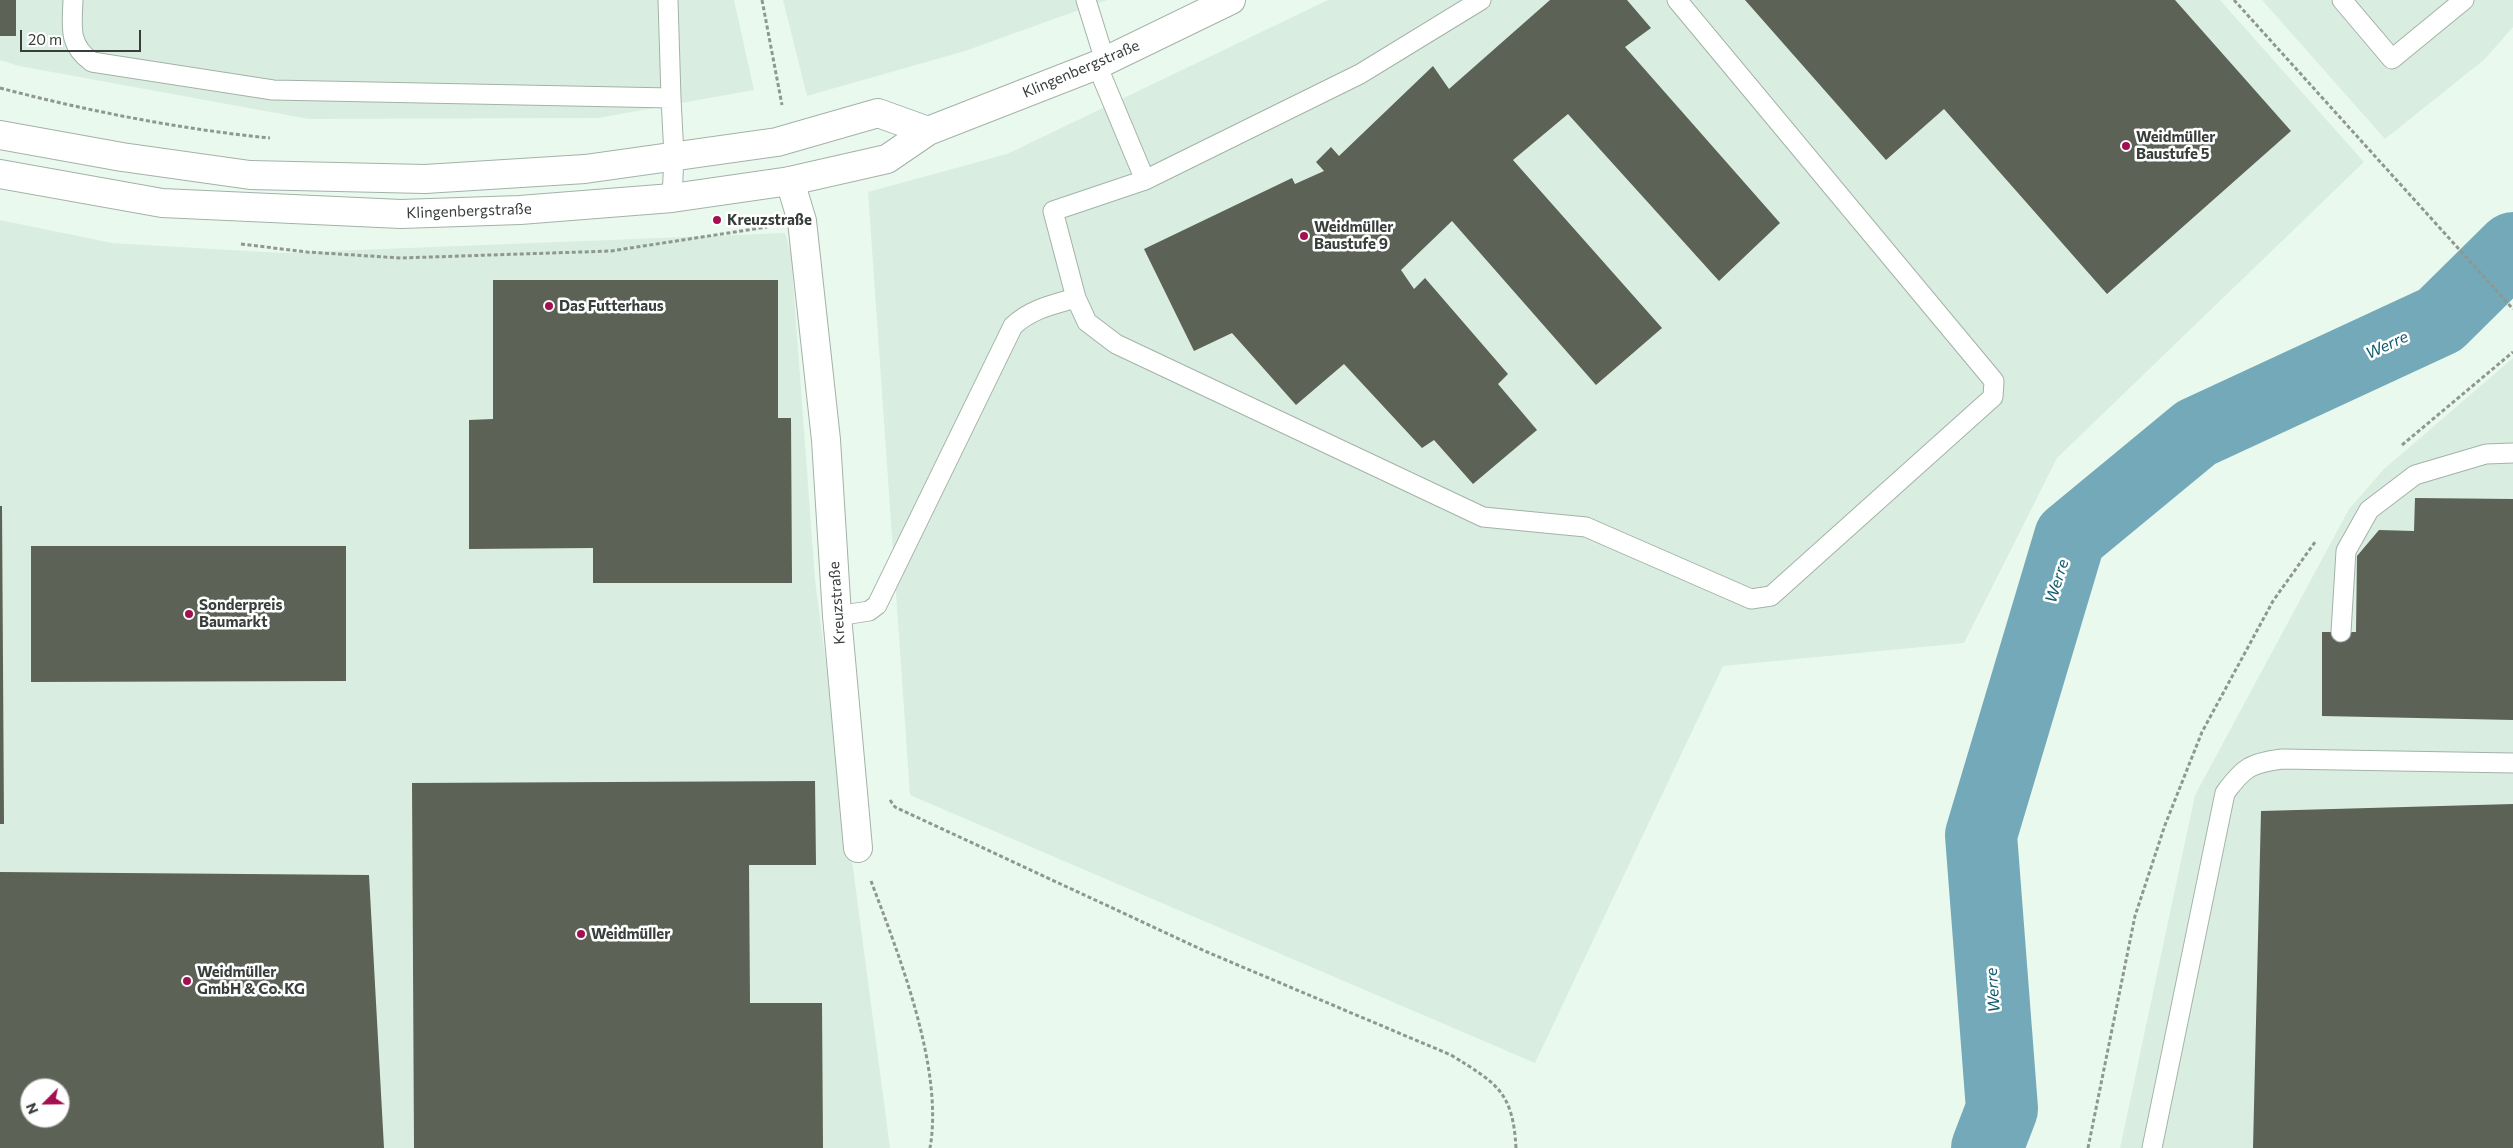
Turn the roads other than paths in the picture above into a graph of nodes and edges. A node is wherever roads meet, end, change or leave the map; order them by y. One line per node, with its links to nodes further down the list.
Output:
1 (73, 0): 10 (lane)
2 (668, 0): 10 (lane)
3 (1086, 0): 9 (lane)
4 (1231, 0): 9 (main road, Klingenbergstraße)
5 (1481, 0): 15 (lane)
6 (1677, 0): 18 (lane)
7 (2342, 0): 8 (lane)
8 (2464, 0)
9 (1101, 63): 11 (main road, Klingenbergstraße); 15 (lane)
10 (671, 98): 13 (lane)
11 (928, 131): 13 (main road); 16 (main road, Klingenbergstraße)
12 (0, 135): 13 (main road)
13 (674, 156): 17 (lane)
14 (0, 174): 17 (main road, Klingenbergstraße)
15 (1145, 180): 18 (lane)
16 (790, 181): 17 (main road, Klingenbergstraße); 20 (main road, Kreuzstraße)
17 (672, 198)
18 (1076, 298): 20 (lane)
19 (2513, 453): 21 (lane)
20 (837, 616): 23 (main road, Kreuzstraße)
21 (2341, 632)
22 (2513, 763): 24 (lane)
23 (858, 848)
24 (2152, 1148)

